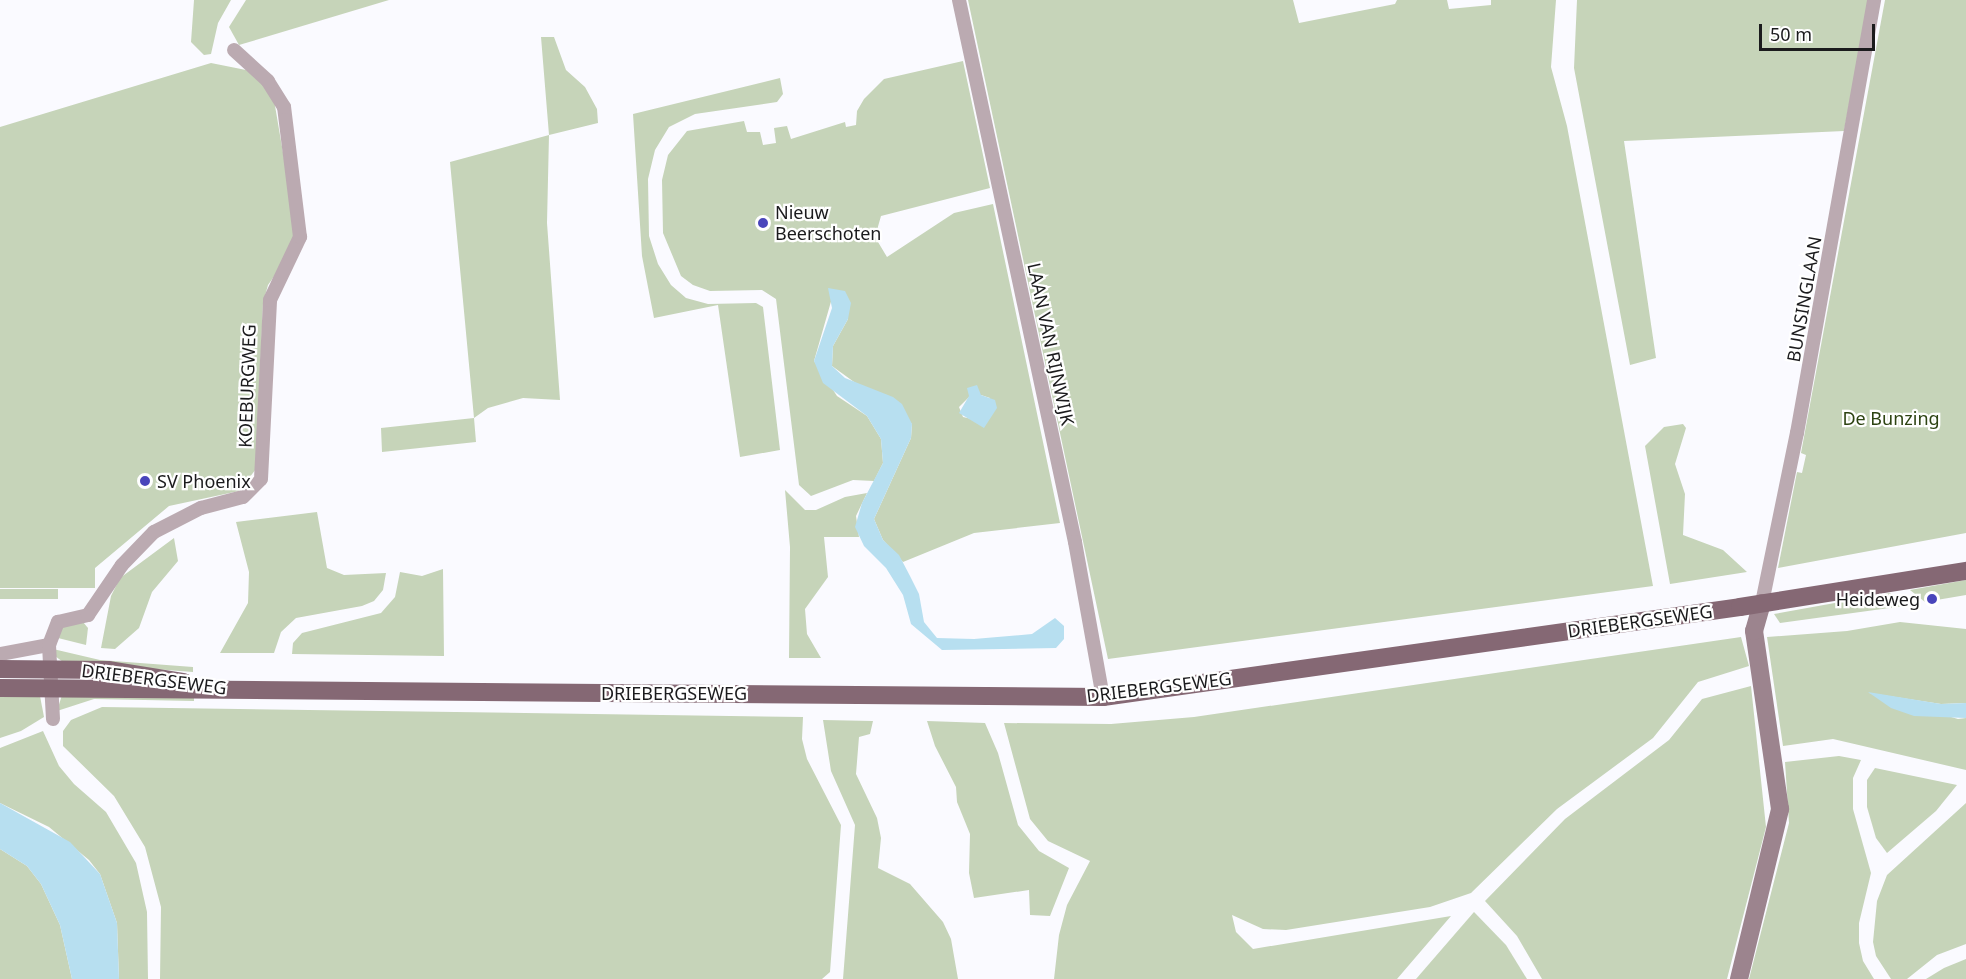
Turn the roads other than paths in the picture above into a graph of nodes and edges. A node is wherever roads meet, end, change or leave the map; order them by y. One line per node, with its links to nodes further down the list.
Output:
1 (959, 0): 11 (street, LAAN VAN RIJNWIJK)
2 (1874, 0): 5 (street, BUNSINGLAAN)
3 (234, 50): 6 (street, KOEBURGWEG)
4 (1966, 571): 5 (main road, DRIEBERGSEWEG)
5 (1762, 603): 11 (main road, DRIEBERGSEWEG); 13 (street)
6 (49, 645): 7 (street); 9 (street)
7 (0, 654)
8 (0, 669): 9 (main road, DRIEBERGSEWEG)
9 (49, 677): 10 (main road, DRIEBERGSEWEG); 11 (main road, DRIEBERGSEWEG); 12 (street)
10 (0, 687)
11 (1104, 697)
12 (53, 719)
13 (1738, 979)

